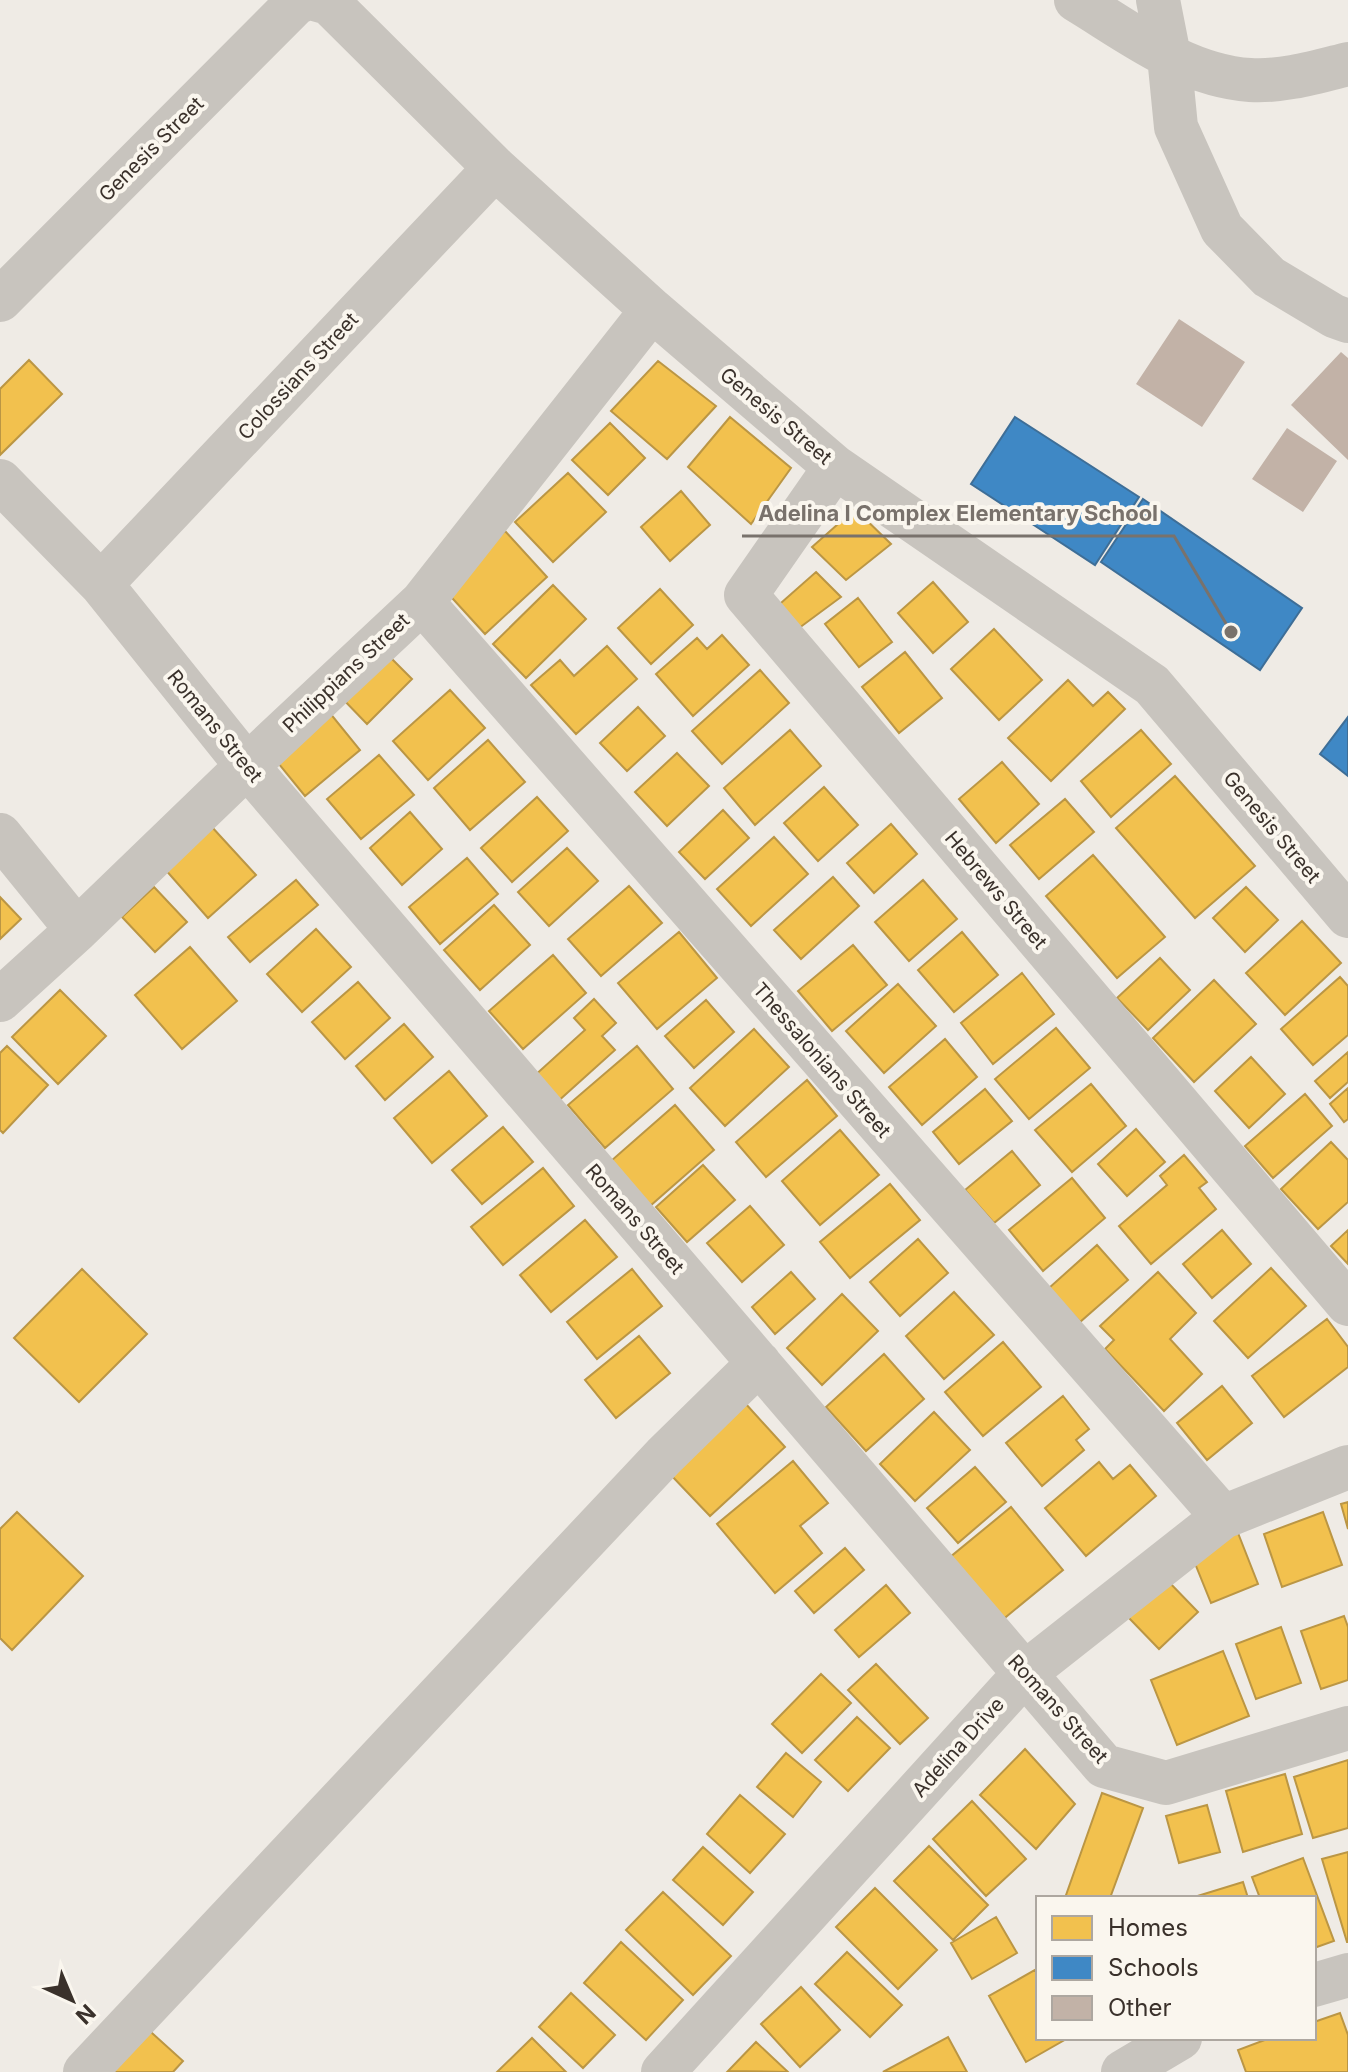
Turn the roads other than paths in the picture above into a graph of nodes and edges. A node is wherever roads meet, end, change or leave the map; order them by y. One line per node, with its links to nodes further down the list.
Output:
1 (303, 0): 8 (street, Genesis Street)
2 (318, 0): 7 (street, Genesis Street)
3 (1076, 0): 5 (street)
4 (1158, 0): 5 (street)
5 (1169, 56): 6 (street); 10 (street)
6 (1348, 64)
7 (495, 168): 9 (street, Genesis Street); 13 (street, Colossians Street)
8 (0, 300)
9 (652, 310): 11 (street, Genesis Street); 14 (street, Philippians Street)
10 (1348, 321)
11 (835, 467): 17 (street, Genesis Street); 20 (street, Hebrews Street)
12 (0, 481): 13 (street, Romans Street)
13 (101, 584): 15 (street, Romans Street)
14 (422, 602): 15 (street, Philippians Street); 23 (street, Thessalonians Street)
15 (247, 766): 18 (street, Philippians Street); 21 (street, Romans Street)
16 (0, 835): 18 (street)
17 (1348, 916)
18 (77, 930): 19 (street, Philippians Street)
19 (0, 1000)
20 (1348, 1304)
21 (759, 1363): 24 (street, Romans Street); 29 (street)
22 (1348, 1467): 23 (street, Adelina Drive)
23 (1223, 1517): 24 (street, Adelina Drive)
24 (1025, 1673): 25 (street, Romans Street); 30 (street, Adelina Drive)
25 (1348, 1728)
26 (1348, 1975): 27 (street)
27 (1316, 1984)
28 (1177, 2040): 31 (street)
29 (85, 2072)
30 (663, 2072)
31 (1123, 2072)

